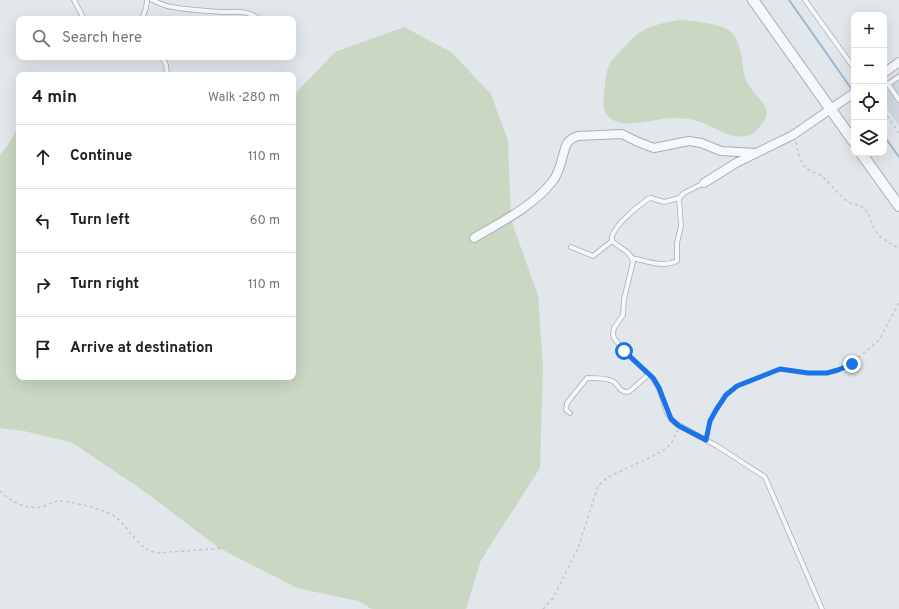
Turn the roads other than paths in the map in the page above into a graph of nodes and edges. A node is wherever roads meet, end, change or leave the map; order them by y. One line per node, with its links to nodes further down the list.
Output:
1 (74, 0): 6 (lane)
2 (147, 0): 7 (lane)
3 (152, 0): 8 (lane)
4 (753, 0): 19 (street)
5 (805, 0): 11 (lane)
6 (82, 16)
7 (143, 16)
8 (254, 16)
9 (164, 60): 13 (lane)
10 (899, 62): 12 (street)
11 (851, 64)
12 (887, 71)
13 (166, 72)
14 (899, 77): 16 (lane)
15 (899, 91): 16 (lane)
16 (894, 94): 18 (lane)
17 (851, 96): 19 (street)
18 (899, 100)
19 (831, 109): 20 (street); 21 (street)
20 (851, 138)
21 (756, 153): 23 (street); 26 (street)
22 (864, 156): 25 (street)
23 (704, 183): 24 (lane)
24 (679, 198): 27 (lane); 29 (lane)
25 (899, 206)
26 (474, 238)
27 (612, 241): 28 (lane); 29 (lane)
28 (571, 247)
29 (632, 258): 30 (lane)
30 (649, 374): 31 (lane); 32 (lane)
31 (570, 413)
32 (822, 609)

